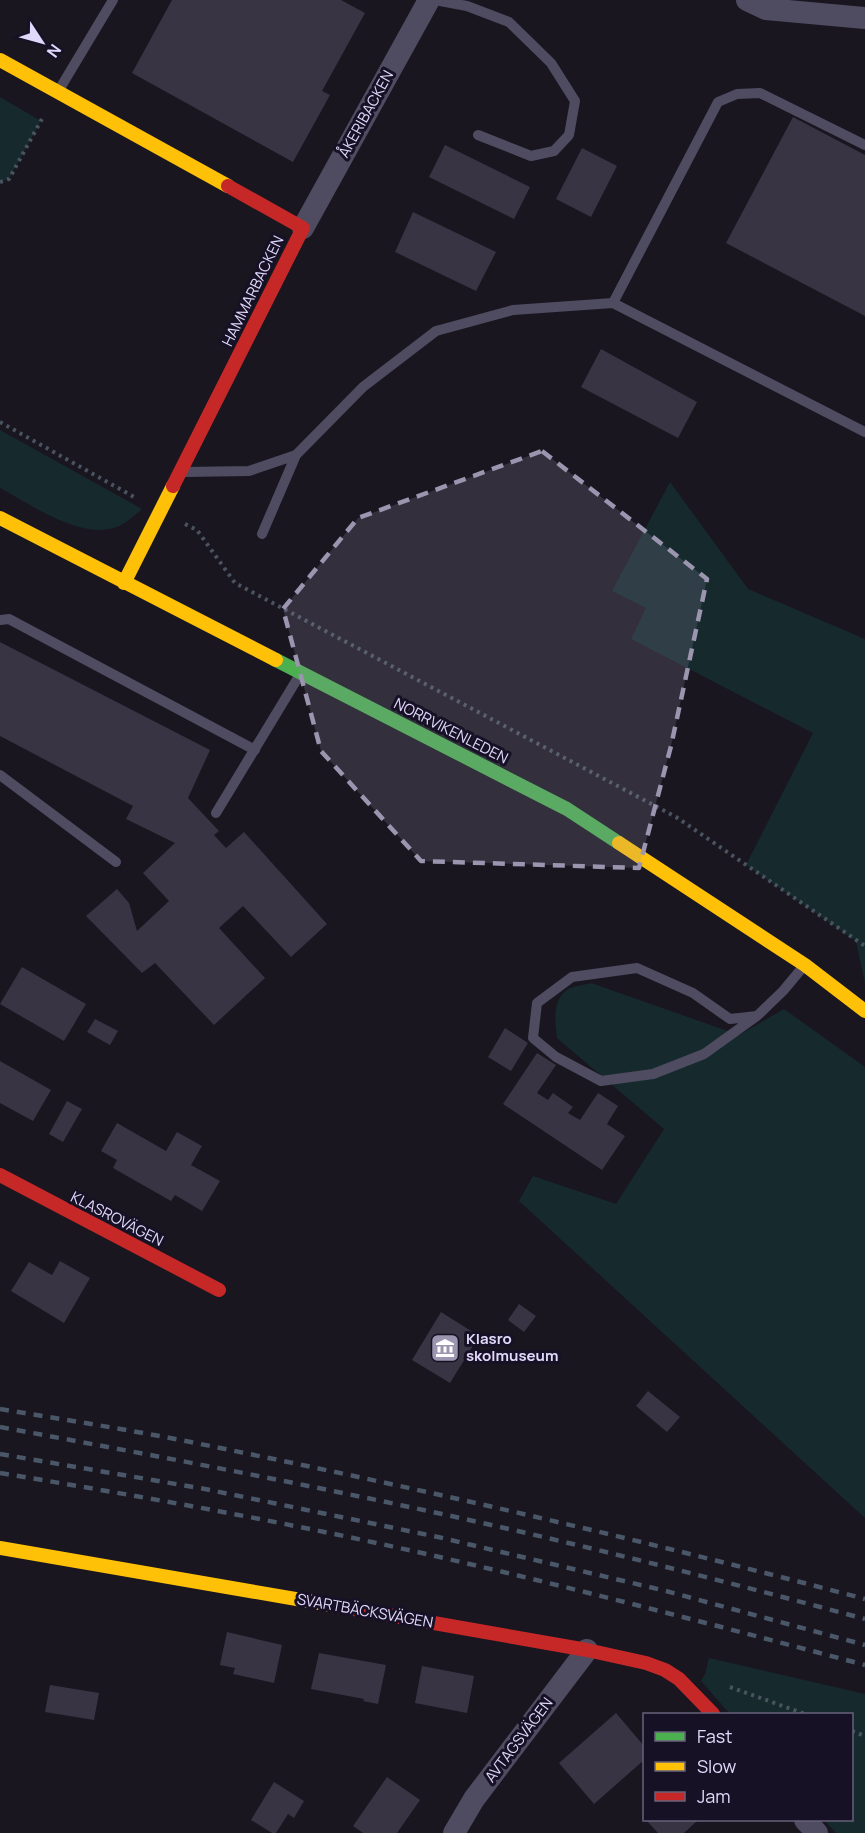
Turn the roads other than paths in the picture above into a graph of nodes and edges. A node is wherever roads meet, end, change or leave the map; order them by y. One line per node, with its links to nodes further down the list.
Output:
1 (113, 0): 7 (lane)
2 (429, 0): 10 (street, ÅKERIBACKEN)
3 (435, 0): 8 (lane)
4 (747, 0): 5 (street)
5 (865, 18)
6 (0, 60): 7 (street, HAMMARBACKEN)
7 (58, 92): 10 (street, HAMMARBACKEN)
8 (478, 135)
9 (865, 145): 11 (lane)
10 (303, 228): 14 (street, HAMMARBACKEN)
11 (613, 303): 12 (lane); 13 (lane)
12 (865, 432)
13 (296, 455): 14 (lane); 16 (lane)
14 (181, 472): 17 (street, HAMMARBACKEN)
15 (0, 518): 17 (street, NORRVIKENLEDEN)
16 (262, 534)
17 (124, 583): 19 (street, NORRVIKENLEDEN)
18 (0, 620): 20 (lane)
19 (300, 673): 20 (lane); 24 (street, NORRVIKENLEDEN)
20 (255, 750): 22 (lane)
21 (0, 775): 23 (lane)
22 (216, 813)
23 (116, 862)
24 (805, 965): 25 (street, NORRVIKENLEDEN); 26 (lane)
25 (865, 1011)
26 (757, 1016): 26 (lane)
27 (0, 1175): 28 (street, KLASROVÄGEN)
28 (219, 1290)
29 (0, 1548): 30 (street, SVARTBÄCKSVÄGEN)
30 (587, 1650): 31 (street, SVARTBÄCKSVÄGEN); 33 (street, AVTAGSVÄGEN)
31 (711, 1713)
32 (806, 1821): 34 (street)
33 (454, 1833)
34 (817, 1833)

